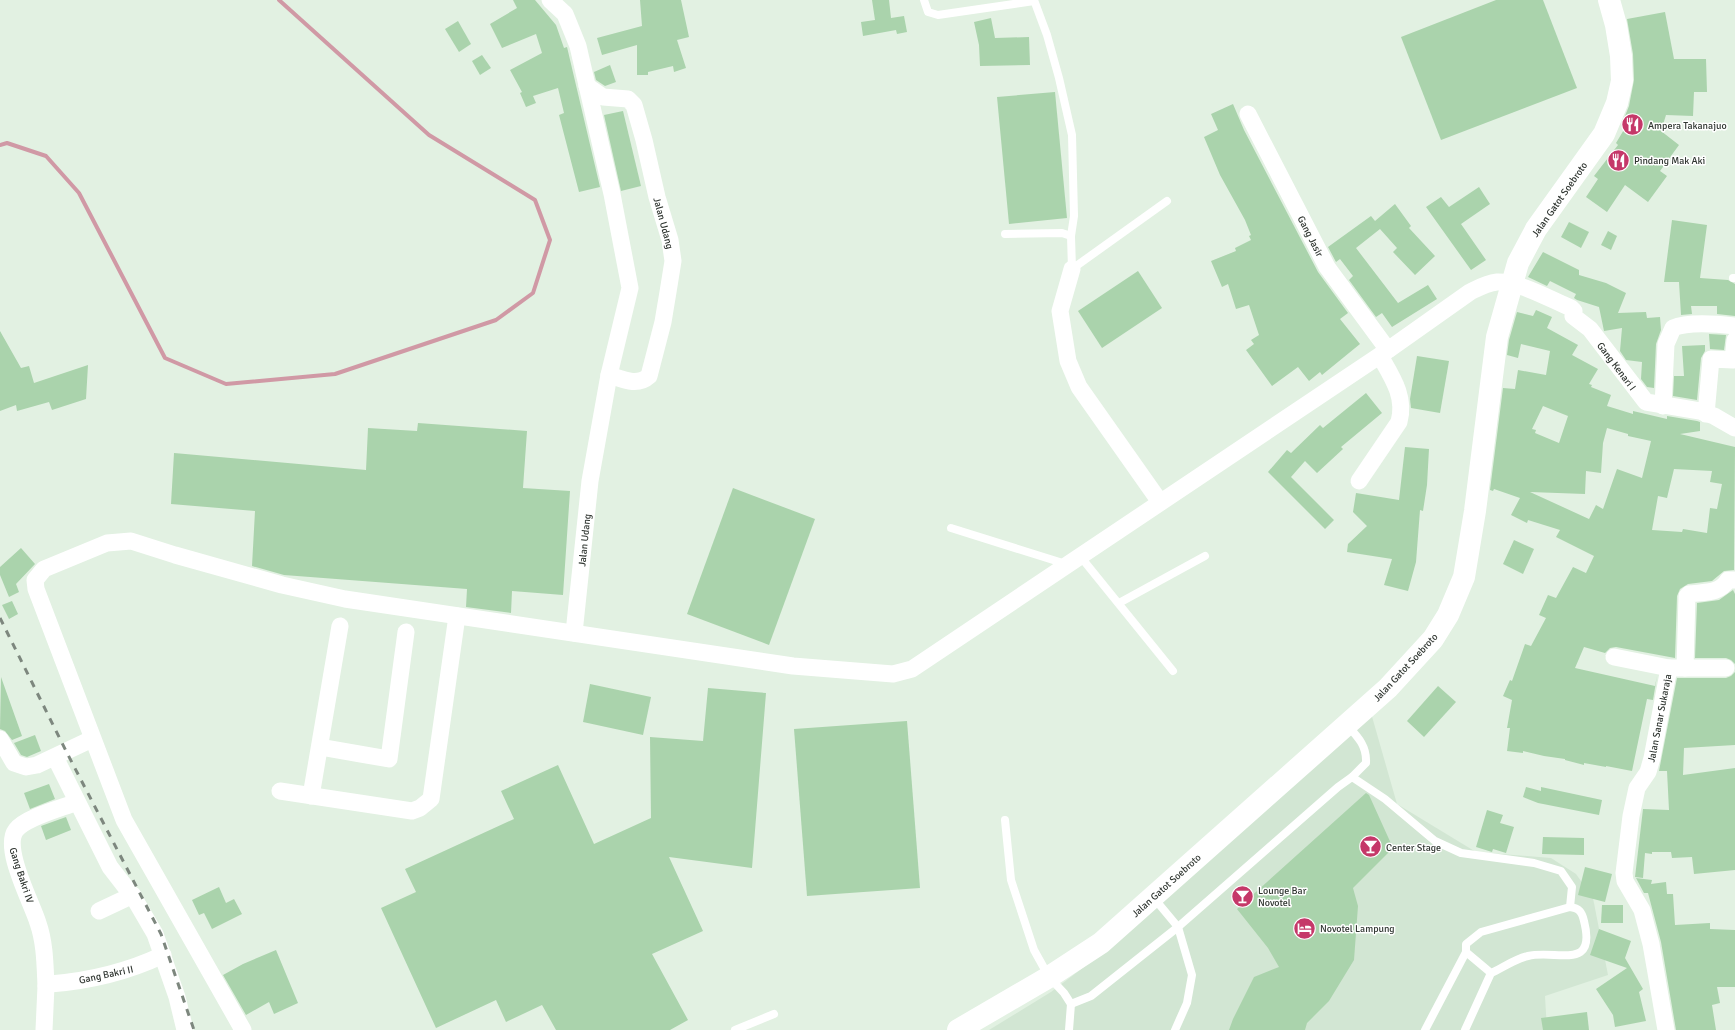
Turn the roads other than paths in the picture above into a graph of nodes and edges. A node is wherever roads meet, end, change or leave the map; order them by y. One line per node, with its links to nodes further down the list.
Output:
1 (550, 0): 5 (street, Jalan Udang)
2 (924, 0): 4 (lane)
3 (1609, 0): 11 (main road, Jalan Gatot Soebroto)
4 (1034, 1): 9 (lane)
5 (587, 86): 15 (street, Jalan Udang); 15 (street, Jalan Udang)
6 (1248, 114): 14 (street, Gang Jasir)
7 (1167, 201): 10 (lane)
8 (1006, 234): 9 (lane)
9 (1071, 236): 10 (lane)
10 (1072, 269): 20 (street)
11 (1512, 284): 14 (street, Gang Kenari I); 16 (street, Gang Kenari I); 34 (main road, Jalan Gatot Soebroto)
12 (1735, 326): 16 (street)
13 (1735, 340): 17 (street)
14 (1384, 353): 19 (street, Gang Jasir); 20 (street, Gang Kenari I)
15 (609, 376): 29 (street, Jalan Udang)
16 (1663, 406): 17 (street, Gang Kenari I)
17 (1706, 414): 18 (street, Gang Kenari I)
18 (1735, 428)
19 (1359, 481)
20 (1160, 502): 23 (street, Gang Kenari I)
21 (951, 528): 23 (lane)
22 (1205, 556): 25 (lane)
23 (1074, 560): 25 (lane); 29 (street, Gang Kenari I)
24 (1735, 580): 31 (street)
25 (1119, 603): 33 (lane)
26 (457, 616): 29 (street, Gang Kenari I); 35 (street, Gang Kenari I); 41 (street)
27 (340, 626): 37 (street)
28 (406, 632): 37 (street)
29 (574, 633)
30 (1614, 658): 31 (street)
31 (1677, 668): 32 (street, Jalan Sanar Sukaraja); 65 (street, Jalan Sanar Sukaraja)
32 (1726, 668)
33 (1173, 671)
34 (1347, 725): 39 (lane); 45 (main road, Jalan Gatot Soebroto)
35 (92, 739): 38 (street); 58 (street)
36 (0, 740): 38 (street)
37 (320, 747): 41 (street)
38 (55, 757): 42 (street)
39 (1352, 777): 46 (lane); 48 (lane)
40 (280, 791): 41 (street)
41 (311, 796)
42 (77, 802): 44 (street); 53 (street, Gang Bakri IV)
43 (1005, 820): 52 (lane)
44 (133, 895): 47 (street); 50 (street)
45 (1152, 897): 48 (lane); 52 (main road, Jalan Gatot Soebroto)
46 (1570, 907): 49 (lane); 51 (lane)
47 (99, 911)
48 (1178, 927): 54 (lane); 62 (lane)
49 (1466, 952): 51 (lane); 63 (lane)
50 (163, 955): 53 (street, Gang Bakri II); 57 (street)
51 (1491, 973): 64 (lane)
52 (1048, 977): 54 (lane); 60 (main road, Jalan Gatot Soebroto)
53 (46, 986): 56 (street)
54 (1071, 1004): 61 (lane)
55 (774, 1014): 59 (lane)
56 (44, 1030)
57 (185, 1030)
58 (243, 1030)
59 (734, 1030)
60 (958, 1030)
61 (1068, 1030)
62 (1175, 1030)
63 (1425, 1030)
64 (1465, 1030)
65 (1666, 1030)

